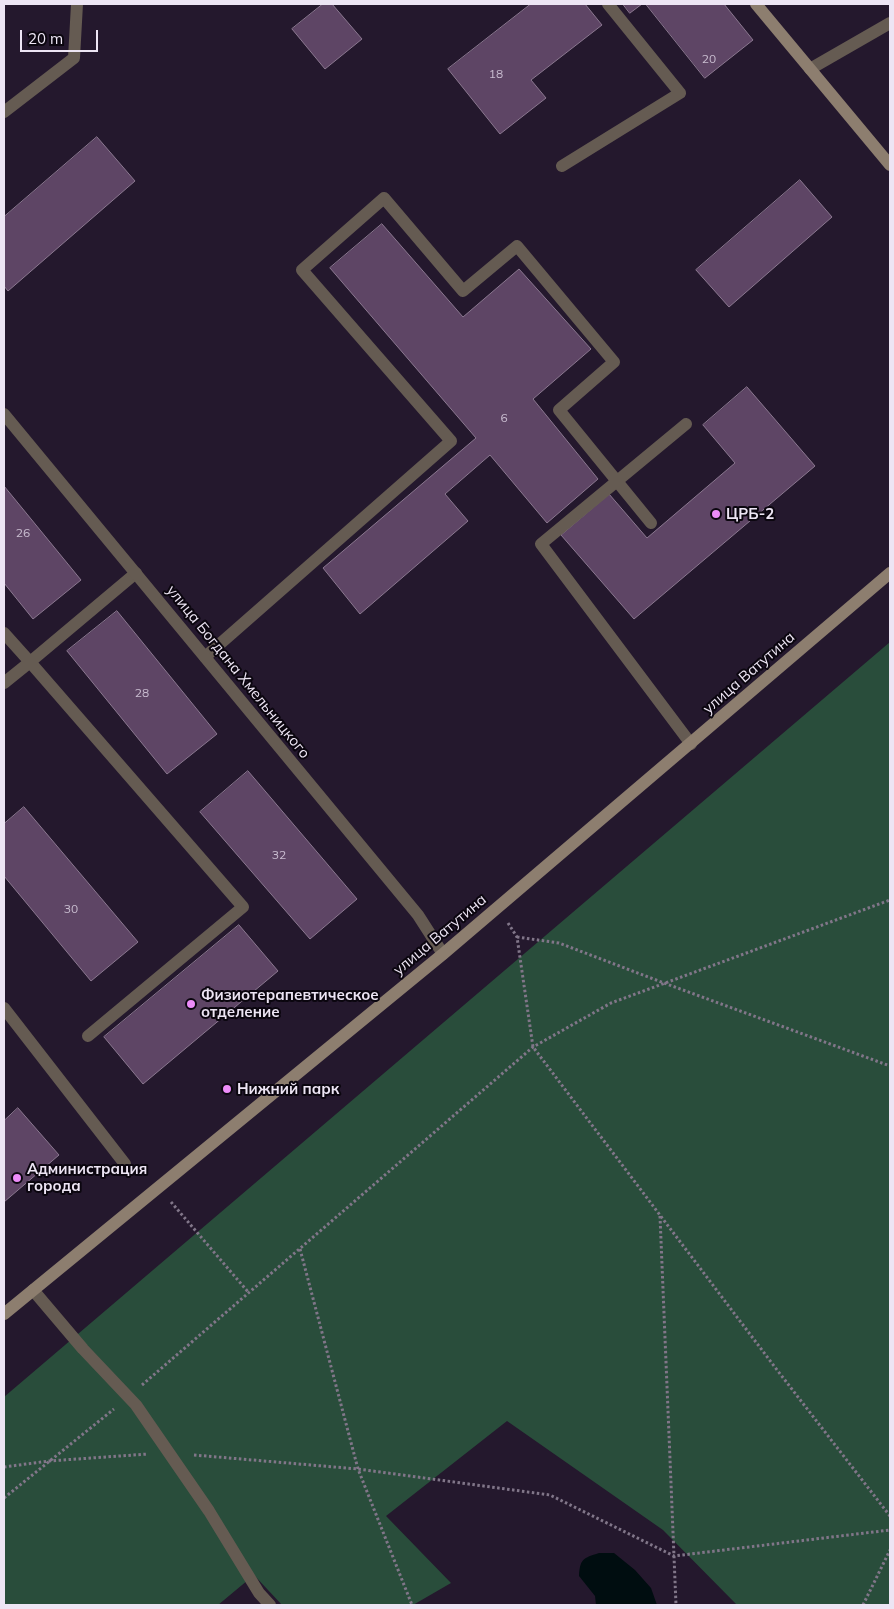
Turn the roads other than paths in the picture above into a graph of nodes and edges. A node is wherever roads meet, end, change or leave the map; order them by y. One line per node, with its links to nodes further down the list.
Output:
1 (77, 4): 6 (street)
2 (608, 4): 8 (street)
3 (757, 4): 5 (street); 7 (main road)
4 (890, 23): 5 (street)
5 (810, 69): 7 (street)
6 (4, 112)
7 (890, 165)
8 (562, 166)
9 (4, 414): 13 (street, улица Богдана Хмельницкого)
10 (686, 424): 11 (street)
11 (616, 480): 12 (street); 16 (street); 19 (street)
12 (651, 523)
13 (136, 573): 16 (street, улица Богдана Хмельницкого); 17 (street)
14 (890, 573): 19 (main road, улица Ватутина)
15 (4, 633): 17 (street)
16 (205, 657): 20 (street, улица Богдана Хмельницкого)
17 (30, 662): 18 (street); 22 (street)
18 (4, 683)
19 (691, 744): 20 (main road, улица Ватутина)
20 (443, 954): 24 (main road, улица Ватутина)
21 (4, 1008): 23 (street)
22 (88, 1036)
23 (125, 1164)
24 (33, 1290): 25 (main road, улица Ватутина); 26 (street)
25 (4, 1314)
26 (270, 1605)

